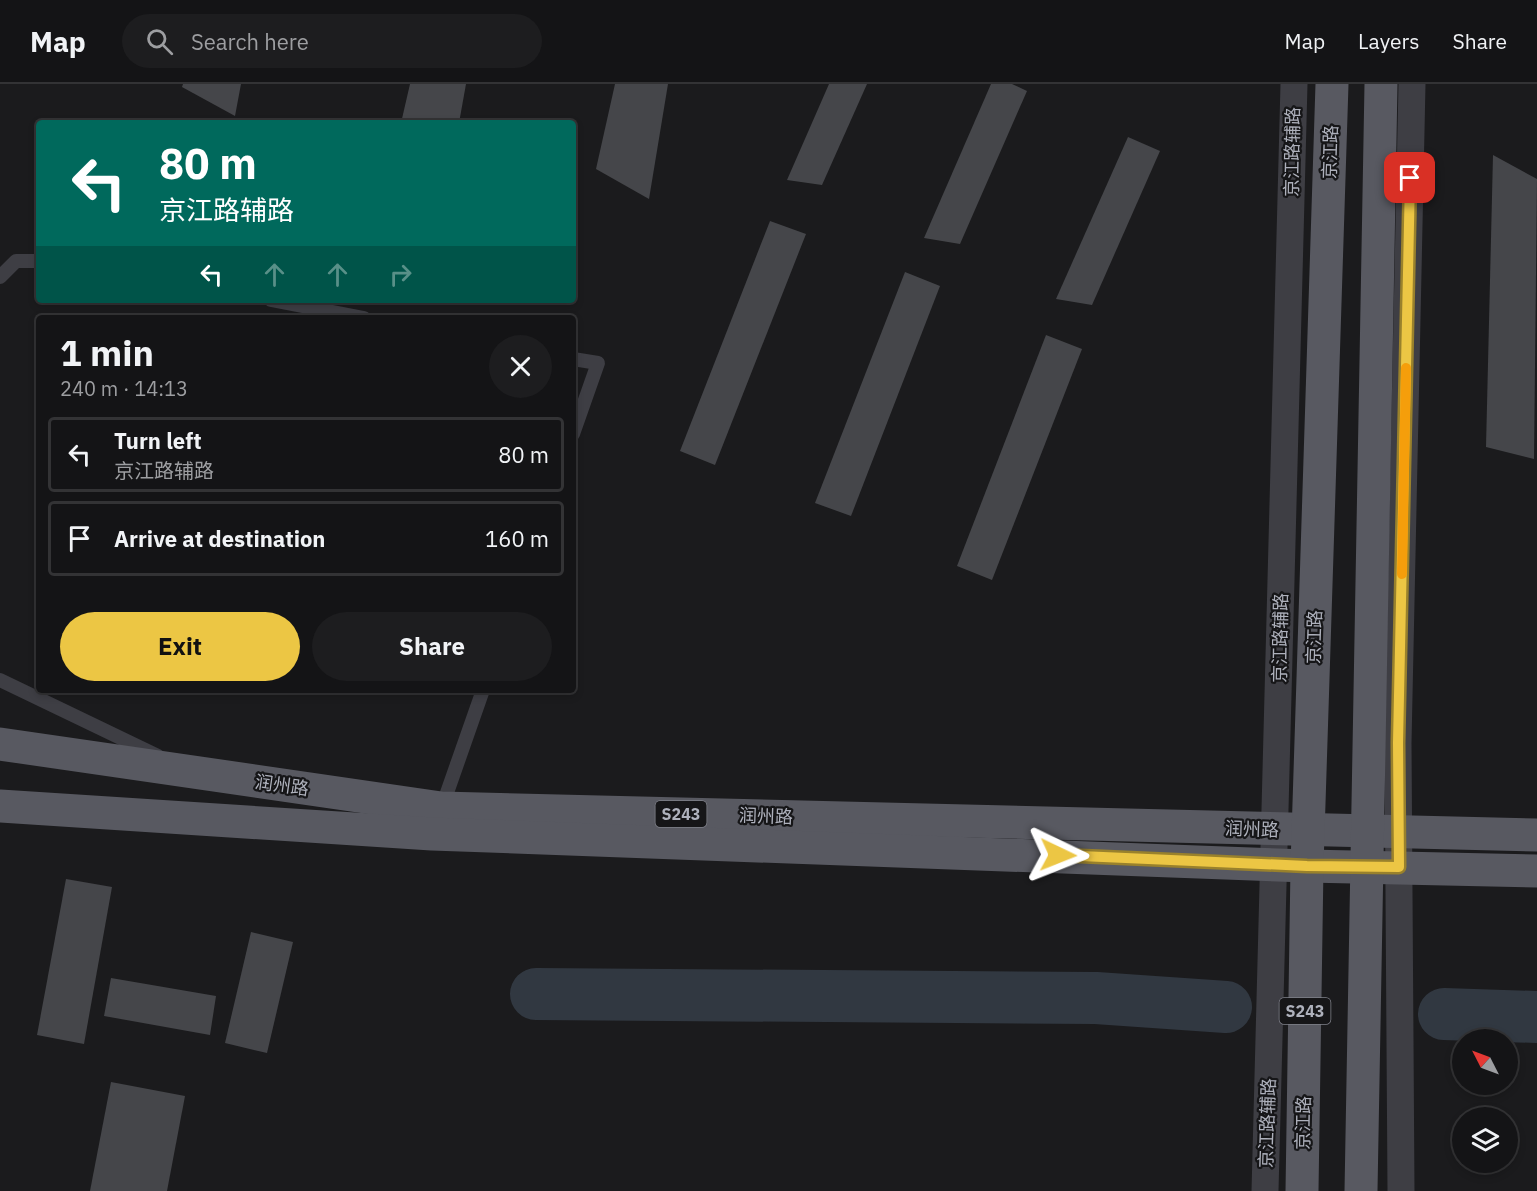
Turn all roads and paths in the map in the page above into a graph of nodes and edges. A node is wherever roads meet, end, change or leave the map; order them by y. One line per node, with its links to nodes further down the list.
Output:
1 (1294, 84): 17 (street, 京江路辅路)
2 (1332, 84): 18 (main road, 京江路)
3 (1381, 84): 19 (main road)
4 (1412, 84): 19 (street)
5 (36, 261): 6 (lane)
6 (0, 277)
7 (286, 303): 8 (lane)
8 (348, 315)
9 (576, 359): 10 (lane)
10 (576, 425)
11 (0, 680): 14 (lane)
12 (482, 693): 16 (lane)
13 (0, 744): 14 (main road, 润州路 / S243)
14 (190, 772): 16 (main road, 润州路 / S243)
15 (0, 806): 16 (main road, 润州路 / S243)
16 (437, 821): 17 (main road, 润州路 / S243); 21 (main road, 润州路 / S243)
17 (1275, 830): 18 (main road, 润州路 / S243); 21 (street, 京江路辅路)
18 (1308, 831): 19 (main road, 润州路 / S243); 22 (main road, 京江路 / S243)
19 (1383, 831): 20 (main road, 润州路); 23 (main road)
20 (1537, 835)
21 (1274, 865): 22 (main road, 润州路 / S243); 25 (street, 京江路辅路)
22 (1307, 866): 23 (main road, 润州路 / S243); 26 (main road, 京江路 / S243)
23 (1383, 867): 24 (main road, 润州路); 27 (main road); 28 (street)
24 (1537, 871)
25 (1265, 1191)
26 (1302, 1191)
27 (1361, 1191)
28 (1401, 1191)

